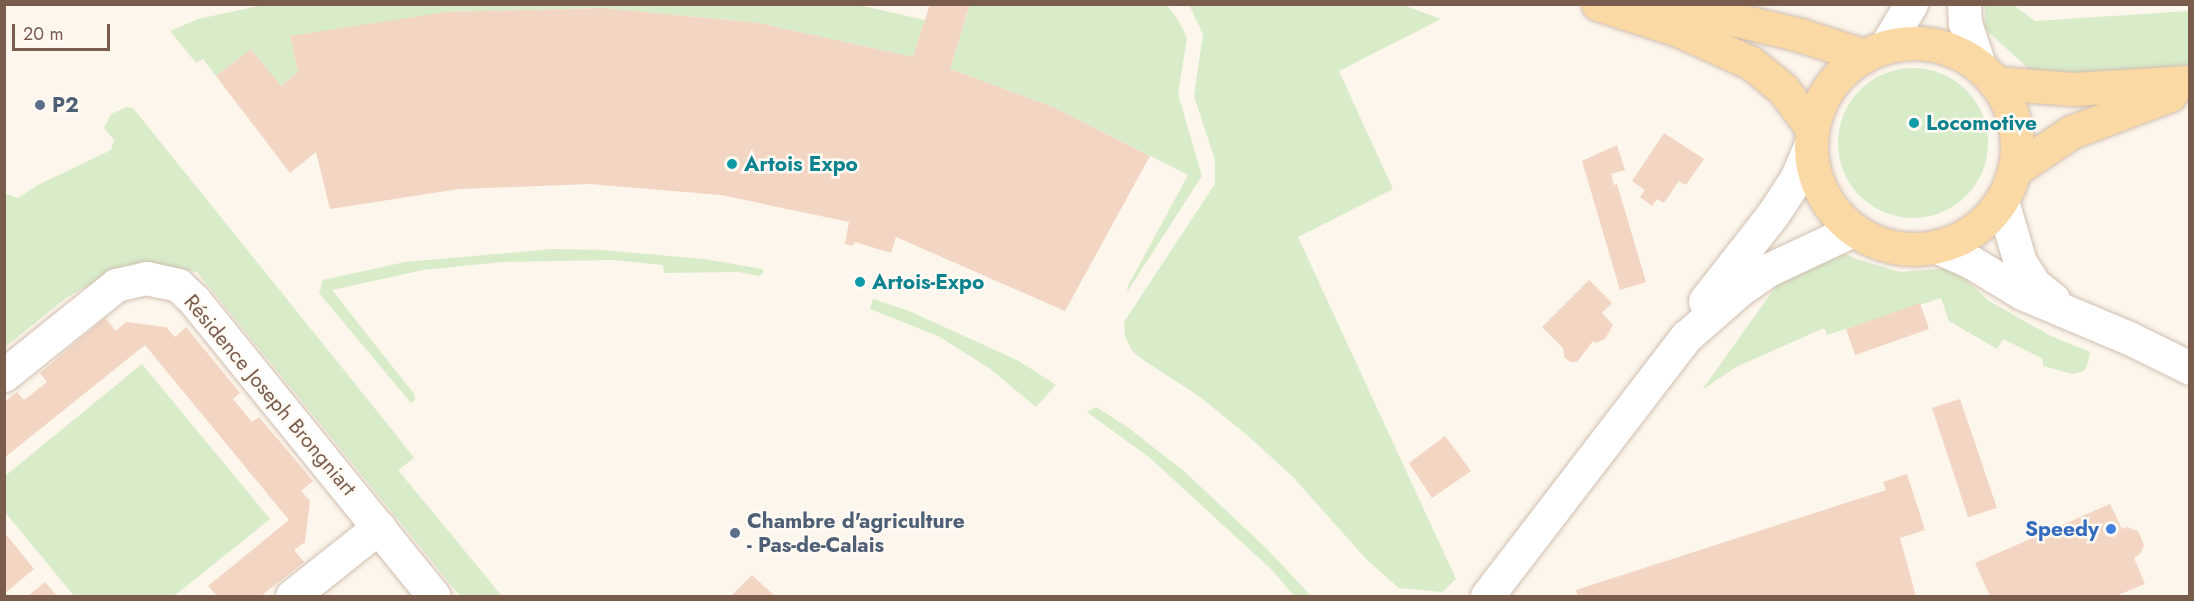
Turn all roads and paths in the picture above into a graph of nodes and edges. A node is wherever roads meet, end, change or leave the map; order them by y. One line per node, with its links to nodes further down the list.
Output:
1 (1598, 4): 9 (main road)
2 (1669, 4): 5 (main road)
3 (1911, 4): 5 (street)
4 (1964, 4): 6 (street)
5 (1875, 51): 6 (main road); 9 (main road)
6 (1987, 74): 7 (main road); 10 (main road)
7 (2190, 82)
8 (2190, 88): 10 (main road)
9 (1811, 135): 12 (main road); 15 (street)
10 (2016, 169): 11 (main road)
11 (2002, 201): 13 (main road); 14 (street)
12 (1853, 230): 13 (main road); 15 (street)
13 (1937, 248): 14 (street)
14 (2071, 313): 16 (street)
15 (1686, 337): 18 (street)
16 (2190, 368)
17 (4, 375): 19 (street, Résidence Joseph Brongniart)
18 (1556, 509): 22 (street); 23 (street)
19 (379, 527): 20 (street); 21 (street, Résidence Joseph Brongniart)
20 (292, 597)
21 (434, 597)
22 (1487, 597)
23 (1511, 597)

